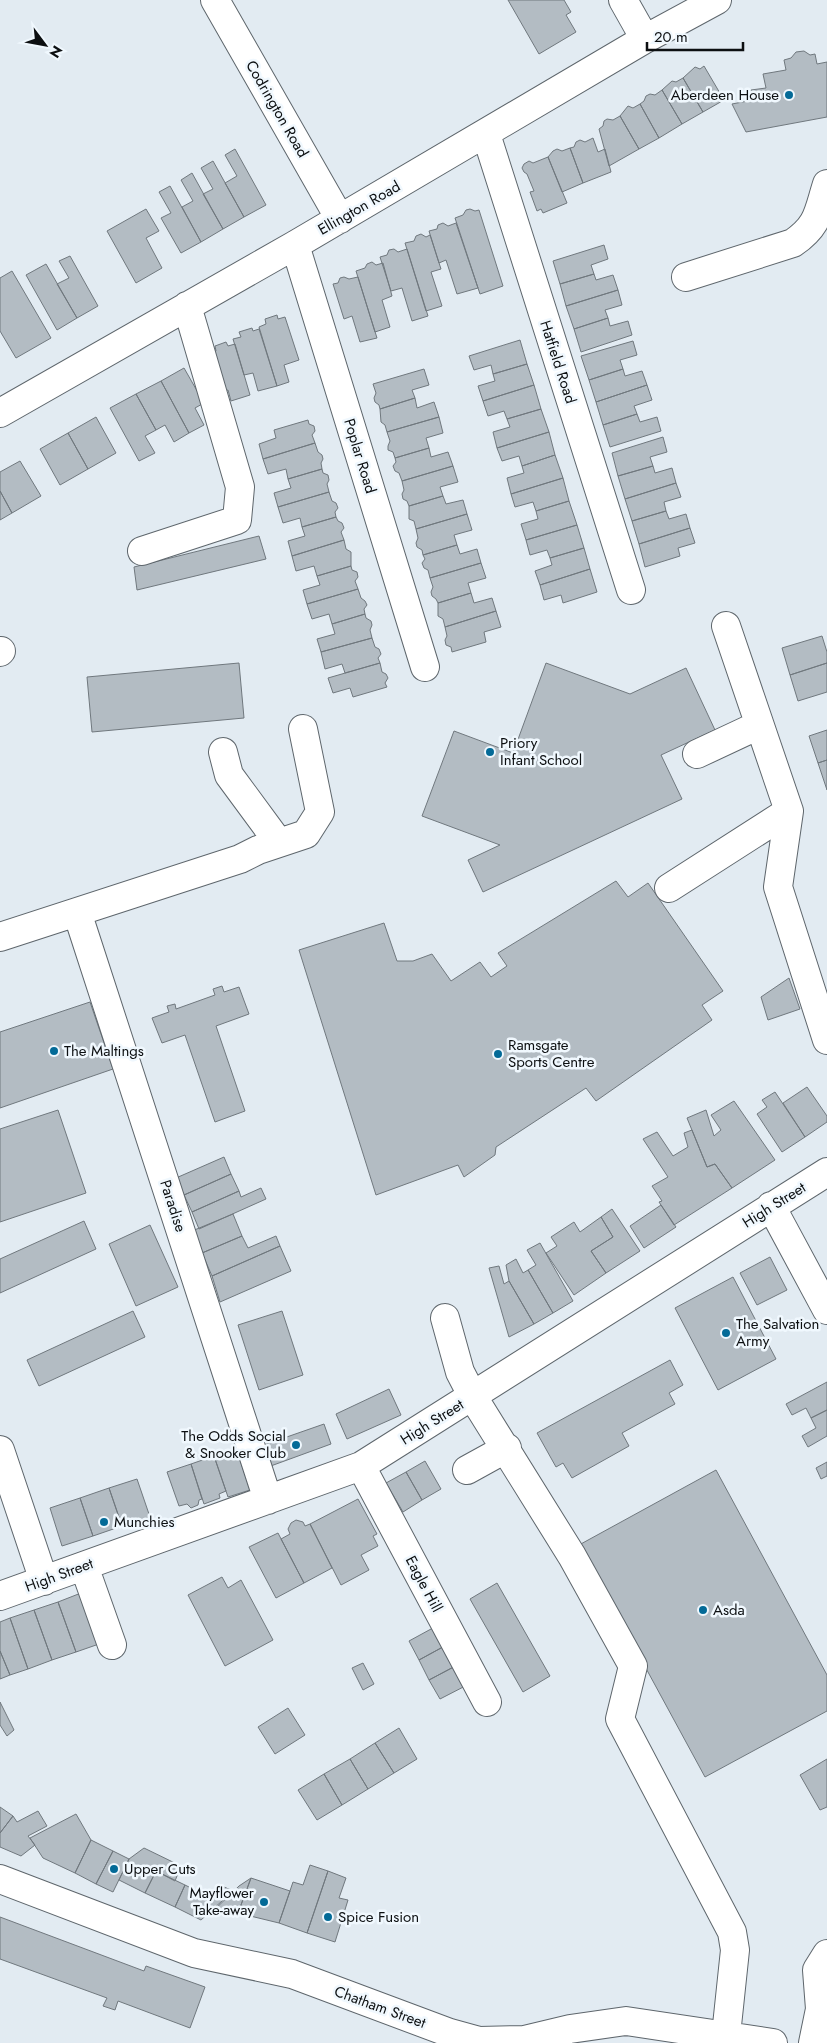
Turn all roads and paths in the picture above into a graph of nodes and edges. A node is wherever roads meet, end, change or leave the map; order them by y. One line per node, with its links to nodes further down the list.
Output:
1 (215, 0): 7 (street, Codrington Road)
2 (623, 0): 4 (street)
3 (717, 0): 4 (street, Ellington Road)
4 (645, 39): 5 (street, Ellington Road)
5 (486, 134): 7 (street, Ellington Road); 13 (street, Hatfield Road)
6 (827, 184): 9 (street)
7 (340, 219): 8 (street, Ellington Road)
8 (295, 245): 10 (street, Ellington Road); 15 (street, Poplar Road)
9 (686, 277)
10 (187, 306): 11 (street, Ellington Road); 12 (street)
11 (0, 414)
12 (142, 551)
13 (631, 590)
14 (726, 626): 16 (street)
15 (425, 667)
16 (759, 725): 19 (street); 20 (street)
17 (303, 729): 21 (street)
18 (223, 752): 21 (street)
19 (697, 754)
20 (789, 811): 22 (street); 25 (street)
21 (279, 843): 23 (street)
22 (669, 888)
23 (77, 912): 24 (street); 35 (street, Paradise)
24 (0, 937)
25 (827, 1040)
26 (827, 1172): 27 (street, High Street)
27 (771, 1206): 28 (street); 30 (street, High Street)
28 (827, 1310)
29 (445, 1318): 30 (street)
30 (474, 1397): 31 (street); 33 (street, High Street)
31 (507, 1448): 34 (street); 43 (street)
32 (0, 1450): 37 (street)
33 (361, 1466): 35 (street, High Street); 40 (street, Eagle Hill)
34 (467, 1470)
35 (268, 1500): 36 (street, High Street)
36 (84, 1566): 37 (street, High Street); 39 (street)
37 (44, 1581): 38 (street, High Street)
38 (0, 1596)
39 (112, 1645)
40 (487, 1702)
41 (0, 1879): 44 (street, Chatham Street)
42 (827, 1954): 46 (street)
43 (726, 2036): 44 (street, Chatham Street); 45 (street, Chatham Street)
44 (524, 2041)
45 (773, 2043)
46 (813, 2043)

